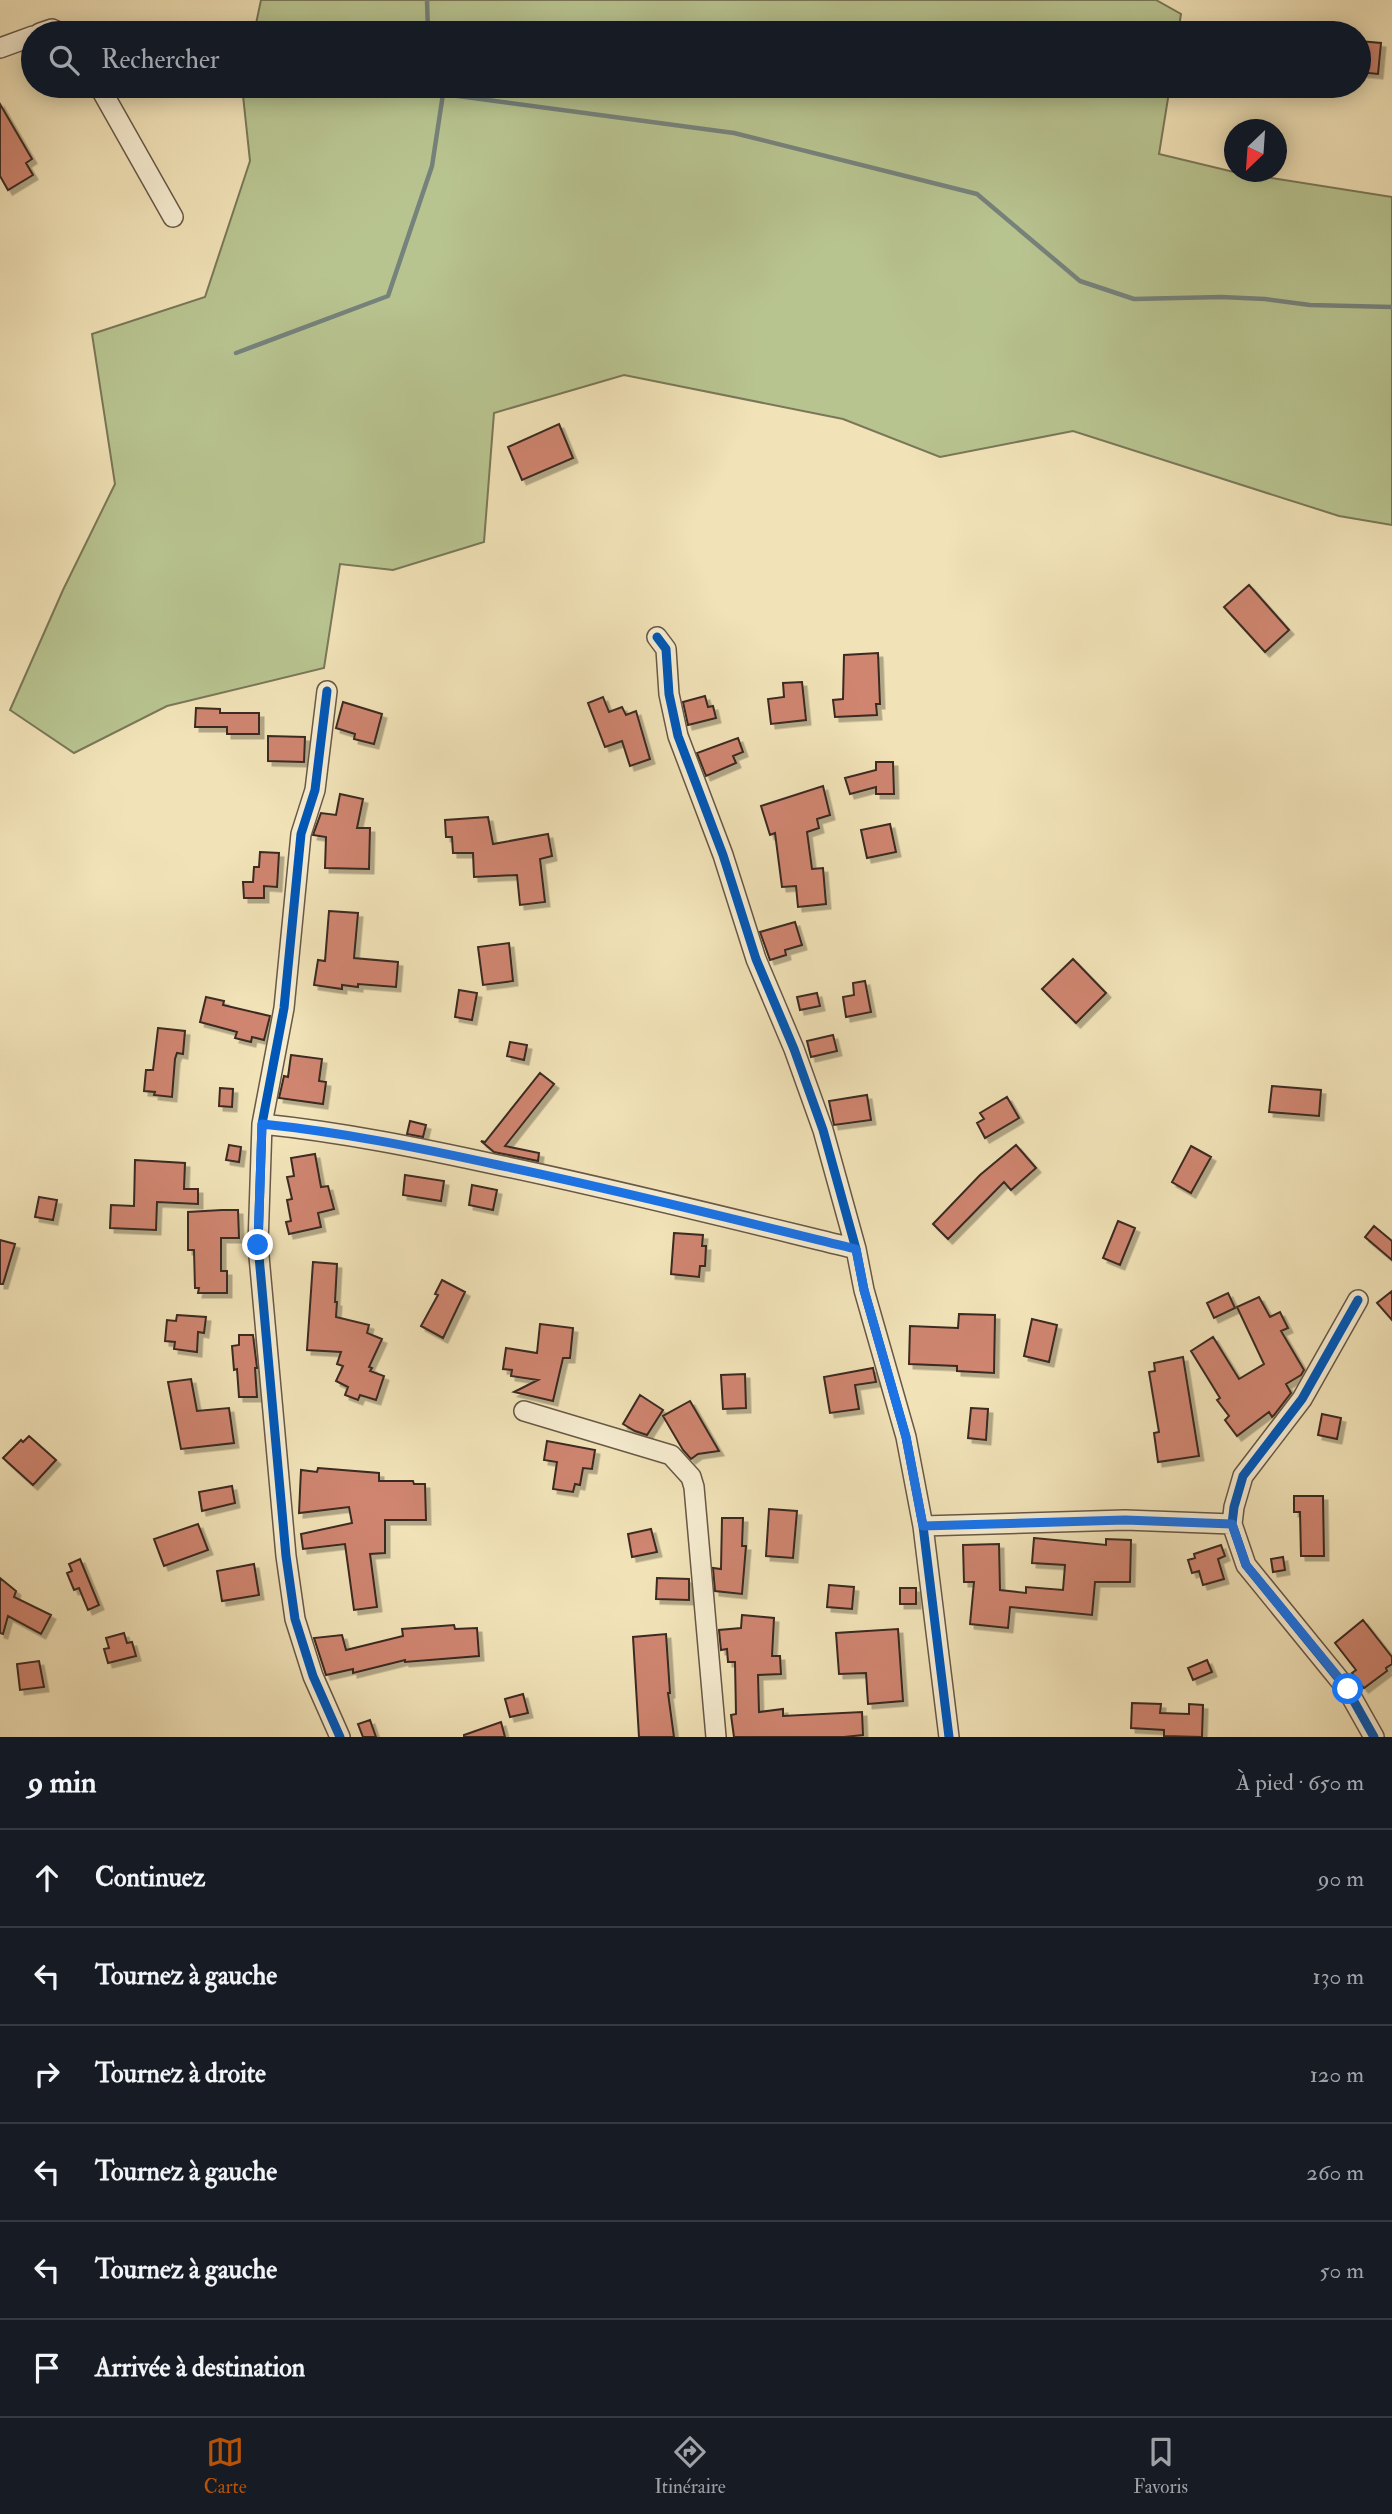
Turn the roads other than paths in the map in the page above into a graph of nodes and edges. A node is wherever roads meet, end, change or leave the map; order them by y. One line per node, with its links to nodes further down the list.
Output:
1 (21, 40): 2 (street)
2 (0, 48)
3 (106, 98): 4 (street)
4 (173, 217)
5 (657, 638): 8 (street)
6 (327, 691): 7 (street)
7 (262, 1124): 8 (street); 13 (street)
8 (856, 1249): 12 (street)
9 (1357, 1300): 11 (street)
10 (524, 1410): 14 (street)
11 (1232, 1524): 12 (street); 16 (street)
12 (923, 1526): 15 (street)
13 (340, 1737)
14 (716, 1737)
15 (949, 1737)
16 (1374, 1737)

